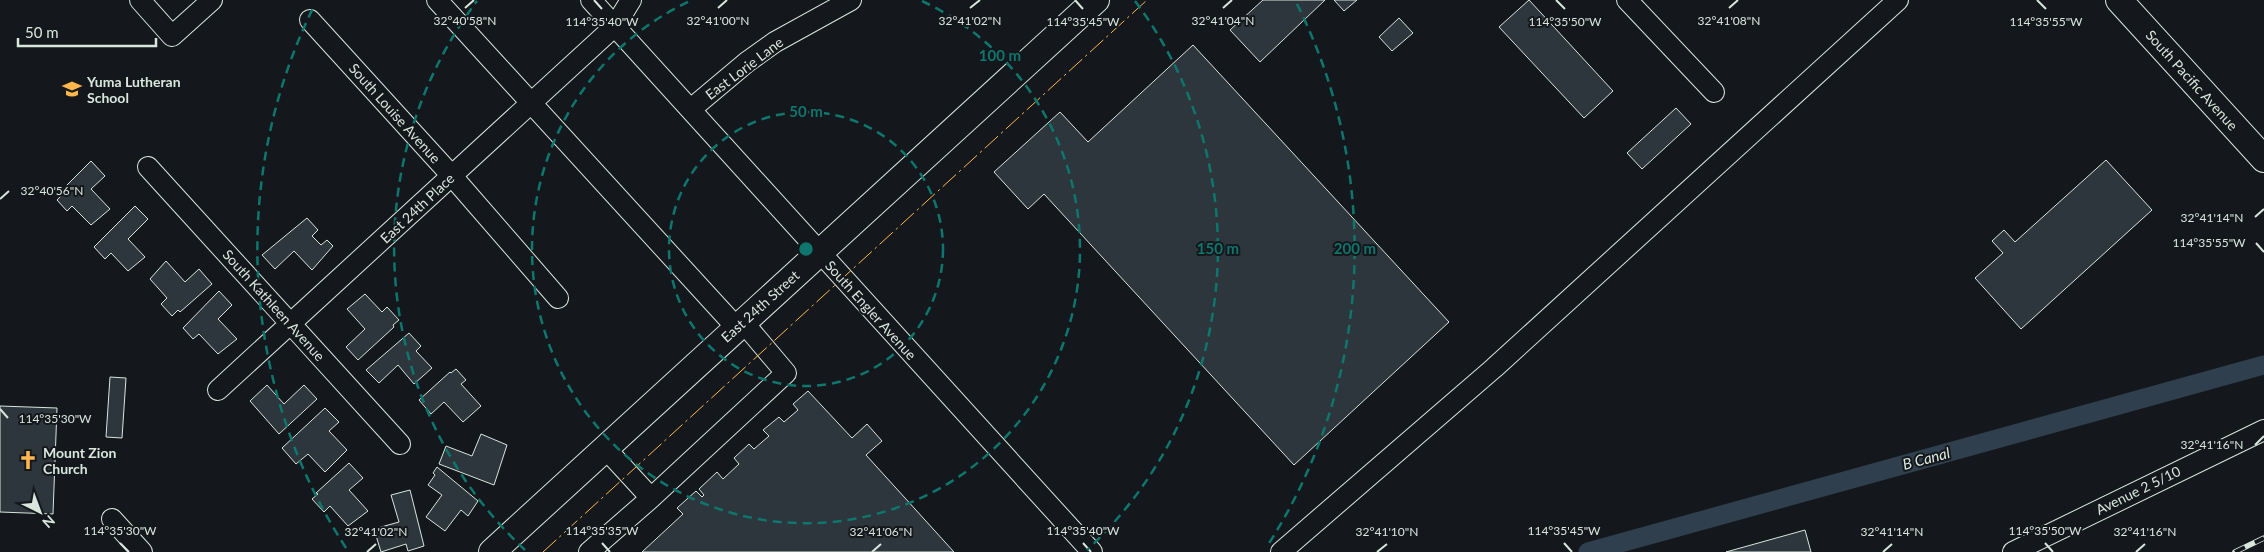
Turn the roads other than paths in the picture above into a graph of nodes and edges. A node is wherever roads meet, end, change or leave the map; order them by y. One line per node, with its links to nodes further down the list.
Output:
1 (140, 0): 2 (street)
2 (212, 0)
3 (437, 0): 14 (street)
4 (591, 0): 12 (street, South Engler Avenue)
5 (631, 0): 12 (street, East 24th Place)
6 (851, 0): 15 (street, East Lorie Lane)
7 (1096, 0): 19 (main road, East 24th Street)
8 (1627, 0): 13 (street)
9 (1898, 0): 33 (street)
10 (2120, 0): 16 (main road, South Pacific Avenue)
11 (310, 20): 18 (street, South Louise Avenue)
12 (615, 26): 14 (street, East 24th Place); 15 (street, South Engler Avenue)
13 (1714, 92)
14 (531, 102): 18 (street, East 24th Place); 22 (street)
15 (691, 109): 19 (street, South Engler Avenue)
16 (2264, 159)
17 (148, 167): 21 (street, South Kathleen Avenue)
18 (452, 176): 20 (street, South Louise Avenue); 21 (street, East 24th Place)
19 (819, 253): 22 (main road, East 24th Street); 32 (street, South Engler Avenue)
20 (558, 298)
21 (291, 324): 23 (street, East 24th Place); 25 (street, South Kathleen Avenue)
22 (739, 324): 26 (main road, East 24th Street); 27 (street)
23 (218, 390)
24 (2264, 430): 34 (street, Avenue 2 5/10)
25 (400, 444)
26 (605, 448): 27 (street); 29 (main road, East 24th Street)
27 (651, 498): 31 (street)
28 (112, 519): 30 (street)
29 (497, 551)
30 (142, 552)
31 (589, 552)
32 (1092, 552)
33 (1281, 552)
34 (2013, 552)

